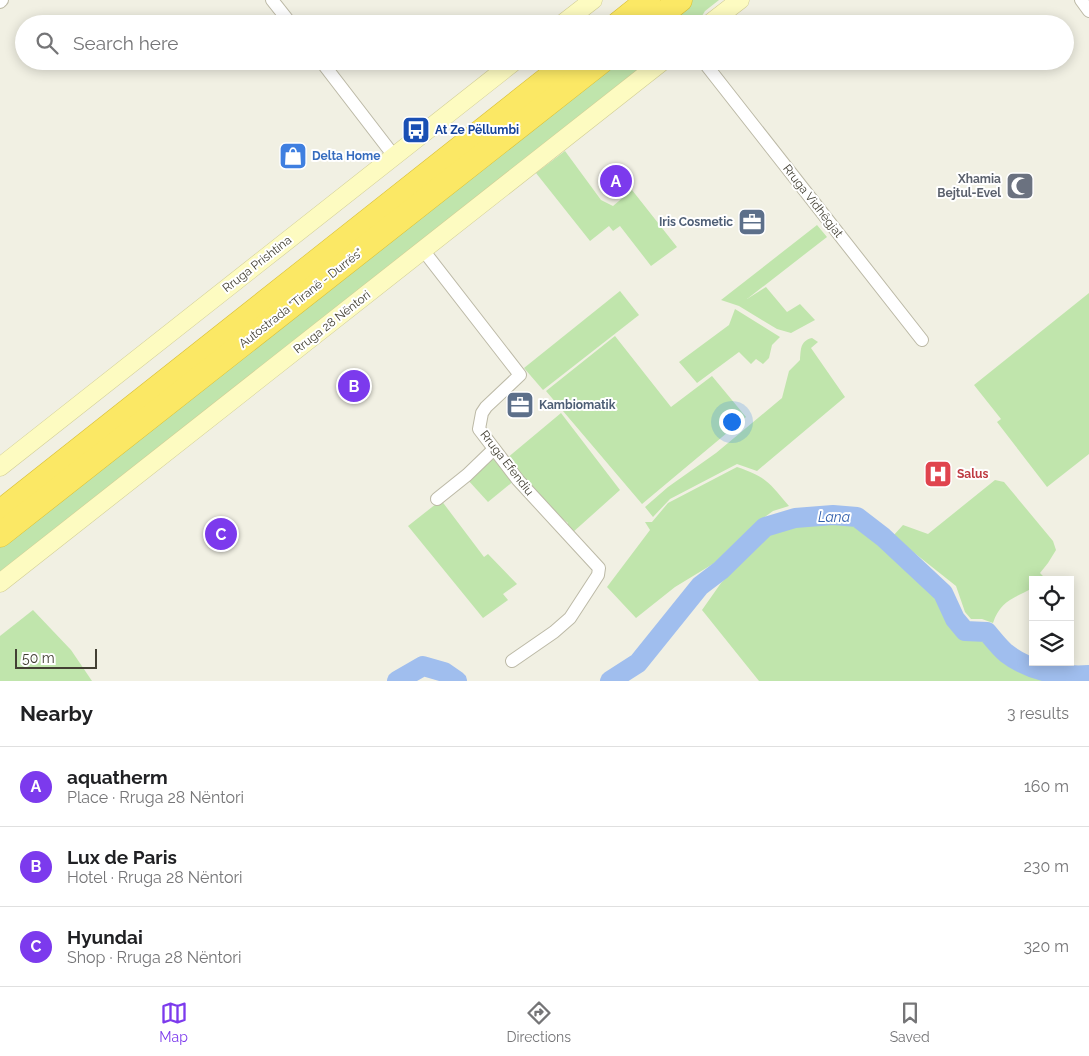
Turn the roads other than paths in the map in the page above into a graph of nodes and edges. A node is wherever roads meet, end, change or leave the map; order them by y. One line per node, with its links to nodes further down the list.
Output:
1 (272, 0): 8 (street)
2 (592, 0): 9 (main road)
3 (648, 0): 10 (highway)
4 (680, 0): 11 (highway)
5 (740, 0): 12 (main road)
6 (1081, 0): 7 (street)
7 (1089, 11)
8 (284, 15)
9 (573, 15)
10 (629, 15)
11 (661, 15)
12 (721, 15)
13 (327, 70): 19 (street)
14 (504, 70): 19 (main road, Rruga Prishtina)
15 (559, 70): 25 (highway, Autostrada "Tiranë - Durrës")
16 (591, 70): 26 (highway, Autostrada "Tiranë - Durrës")
17 (652, 70): 20 (main road, Rruga 28 Nëntori)
18 (710, 70): 21 (street, Rruga Vidhëgjat)
19 (394, 156): 23 (main road, Rruga Prishtina)
20 (423, 250): 22 (street, Rruga Efendiu); 27 (main road, Rruga 28 Nëntori)
21 (922, 340)
22 (494, 449): 24 (street); 28 (street, Rruga Efendiu)
23 (0, 467)
24 (437, 499)
25 (0, 512)
26 (0, 535)
27 (0, 583)
28 (512, 661)

